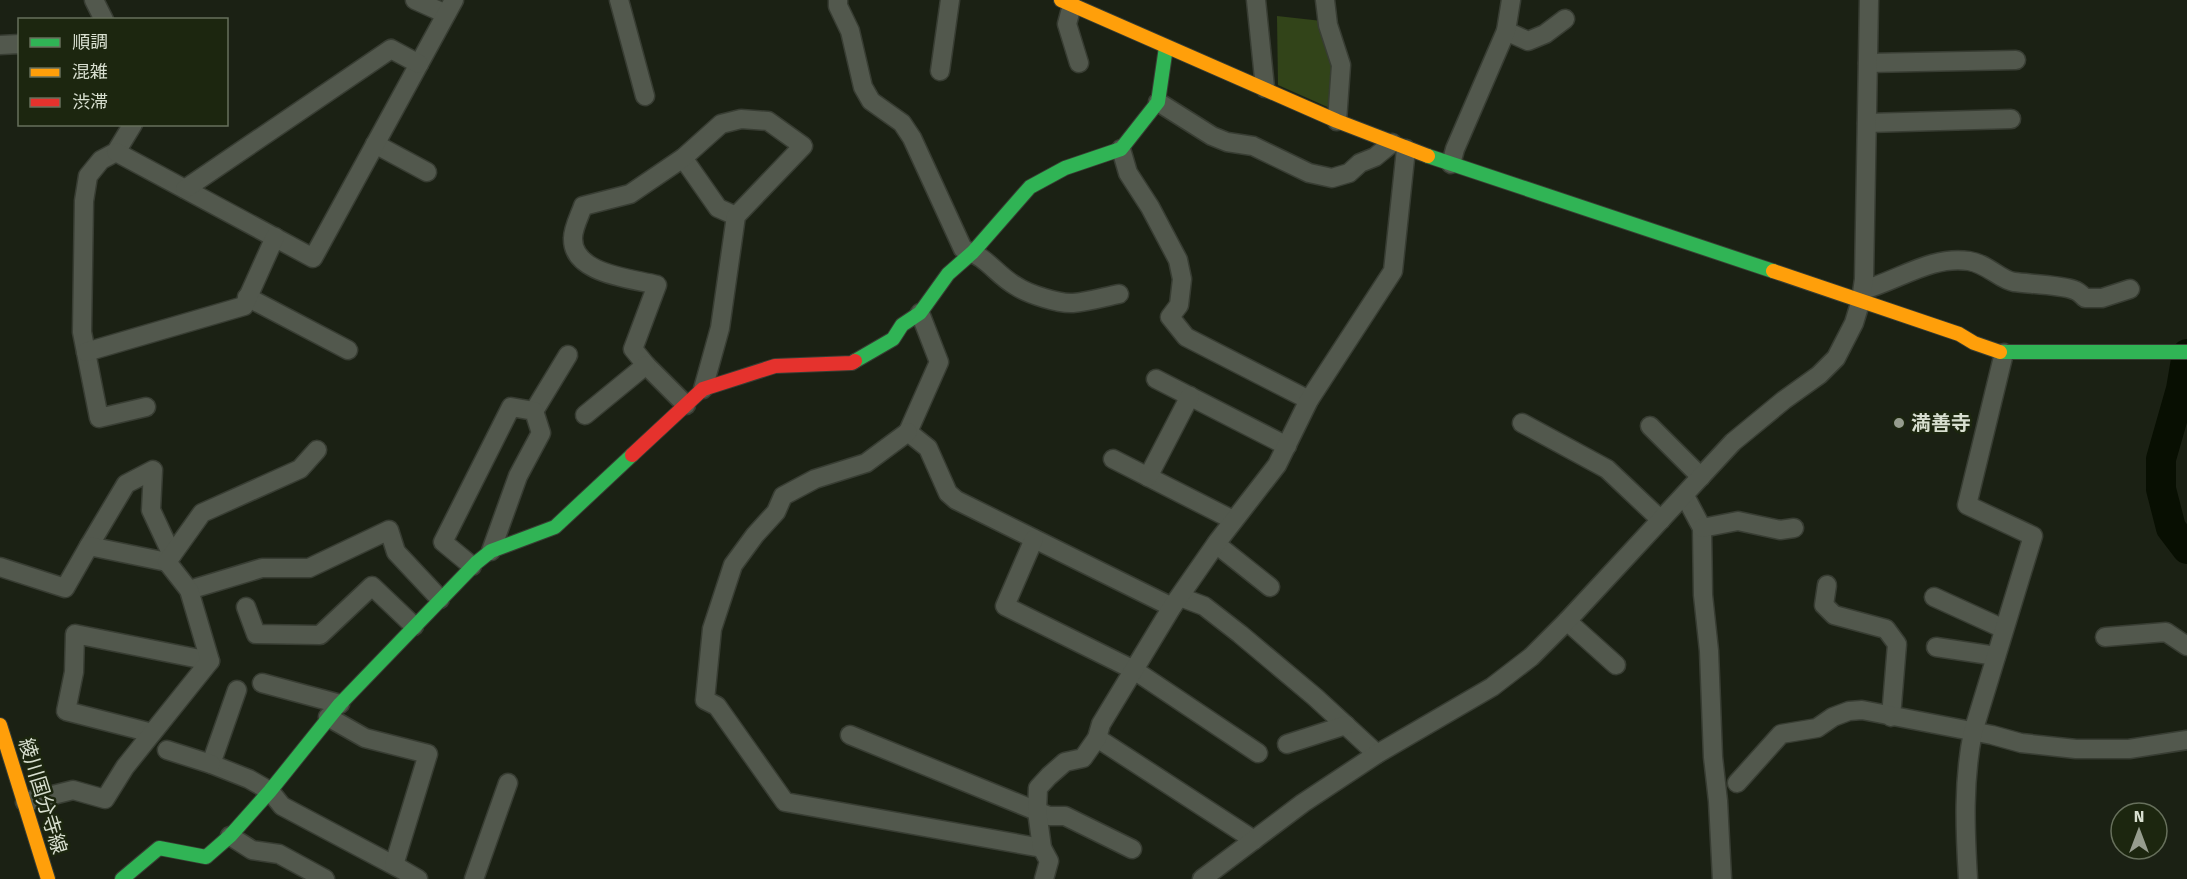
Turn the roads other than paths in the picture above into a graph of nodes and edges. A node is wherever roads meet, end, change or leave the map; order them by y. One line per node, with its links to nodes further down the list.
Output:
1 (94, 0): 2 (street); 13 (street)
2 (102, 0)
3 (415, 0): 12 (street)
4 (619, 0): 25 (street)
5 (838, 0): 41 (street)
6 (950, 0): 23 (street)
7 (1256, 0): 24 (street)
8 (1325, 0): 28 (street)
9 (1511, 0): 15 (street)
10 (1869, 0): 21 (street)
11 (1067, 2): 18 (street); 20 (street)
12 (450, 7): 22 (street)
13 (103, 18)
14 (1565, 19): 15 (street)
15 (1506, 31): 36 (street)
16 (18, 44): 17 (street)
17 (0, 45)
18 (1166, 47): 24 (street); 26 (street)
19 (2016, 60): 21 (street)
20 (1078, 63)
21 (1868, 63): 29 (street)
22 (419, 64): 31 (street); 38 (street)
23 (940, 71)
24 (1265, 88): 28 (street)
25 (645, 96)
26 (1158, 102): 32 (street); 33 (street)
27 (2012, 119): 29 (street)
28 (1337, 121): 32 (street)
29 (1867, 123): 44 (street)
30 (132, 126): 34 (street)
31 (375, 144): 37 (street); 40 (street)
32 (1399, 146): 36 (street); 56 (street)
33 (1121, 149): 41 (street); 56 (street)
34 (116, 152): 38 (street); 48 (street)
35 (683, 158): 39 (street); 39 (street); 52 (street)
36 (1451, 164): 44 (street)
37 (427, 172)
38 (185, 189): 40 (street)
39 (736, 216): 54 (street)
40 (275, 237): 45 (street)
41 (973, 252): 43 (street); 46 (street)
42 (2130, 289): 44 (street)
43 (1119, 294)
44 (1862, 295): 50 (street); 68 (street)
45 (248, 297): 47 (street); 48 (street)
46 (920, 313): 54 (street); 63 (street)
47 (348, 350)
48 (86, 352): 58 (street)
49 (2187, 352): 50 (street)
50 (2004, 353): 90 (street)
51 (568, 356): 59 (street)
52 (646, 365): 57 (street); 60 (street)
53 (1156, 379): 55 (street)
54 (704, 389): 57 (street)
55 (1190, 396): 64 (street); 67 (street)
56 (1309, 400): 64 (street)
57 (686, 405): 77 (street)
58 (146, 407)
59 (534, 411): 77 (street); 79 (street)
60 (585, 415)
61 (1522, 423): 71 (street)
62 (1650, 426): 68 (street)
63 (908, 432): 74 (street); 121 (street)
64 (1287, 446): 70 (street)
65 (317, 450): 78 (street)
66 (1113, 459): 67 (street)
67 (1148, 477): 70 (street)
68 (1701, 477): 69 (street)
69 (1685, 496): 71 (street); 72 (street)
70 (1233, 520): 75 (street)
71 (1661, 520): 88 (street)
72 (1702, 528): 73 (street); 131 (street)
73 (1794, 528)
74 (1034, 539): 86 (street); 97 (street)
75 (1216, 544): 82 (street); 86 (street)
76 (89, 546): 78 (street); 78 (street); 80 (street)
77 (491, 551): 79 (street)
78 (170, 558): 83 (street)
79 (472, 566): 85 (street)
80 (0, 567)
81 (1827, 585): 101 (street)
82 (1269, 587)
83 (189, 590): 85 (street); 95 (street)
84 (1935, 597): 90 (street)
85 (440, 599): 89 (street)
86 (1176, 602): 97 (street); 103 (street)
87 (246, 608): 89 (street)
88 (1567, 621): 96 (street); 112 (street)
89 (414, 626): 100 (street)
90 (2004, 628): 94 (street)
91 (2104, 637): 92 (street)
92 (2187, 646)
93 (1936, 647): 94 (street)
94 (1996, 656): 104 (street)
95 (210, 661): 105 (street); 105 (street)
96 (1616, 665)
97 (1134, 670): 107 (street); 111 (street)
98 (262, 682): 100 (street)
99 (237, 690): 113 (street)
100 (334, 711): 116 (street); 123 (street)
101 (1891, 717): 104 (street); 115 (street)
102 (0, 725): 117 (street, 綾川国分寺線)
103 (1346, 725): 109 (street); 112 (street)
104 (1973, 732): 108 (street); 132 (street)
105 (152, 733): 117 (street)
106 (850, 735): 118 (street)
107 (1097, 738): 118 (street); 120 (street)
108 (2187, 740)
109 (1287, 744)
110 (167, 750): 113 (street)
111 (1258, 753)
112 (1377, 754): 120 (street)
113 (211, 764): 116 (street)
114 (508, 783): 128 (street)
115 (1737, 783)
116 (270, 791): 119 (street); 123 (street)
117 (25, 802): 124 (street, 綾川国分寺線)
118 (1037, 811): 121 (street); 122 (street)
119 (230, 836): 125 (street); 126 (street)
120 (1254, 840): 130 (street)
121 (1042, 848): 129 (street)
122 (1132, 849)
123 (397, 867): 127 (street)
124 (48, 879)
125 (122, 879)
126 (325, 879)
127 (418, 879)
128 (474, 879)
129 (1044, 879)
130 (1202, 879)
131 (1722, 879)
132 (1968, 879)

